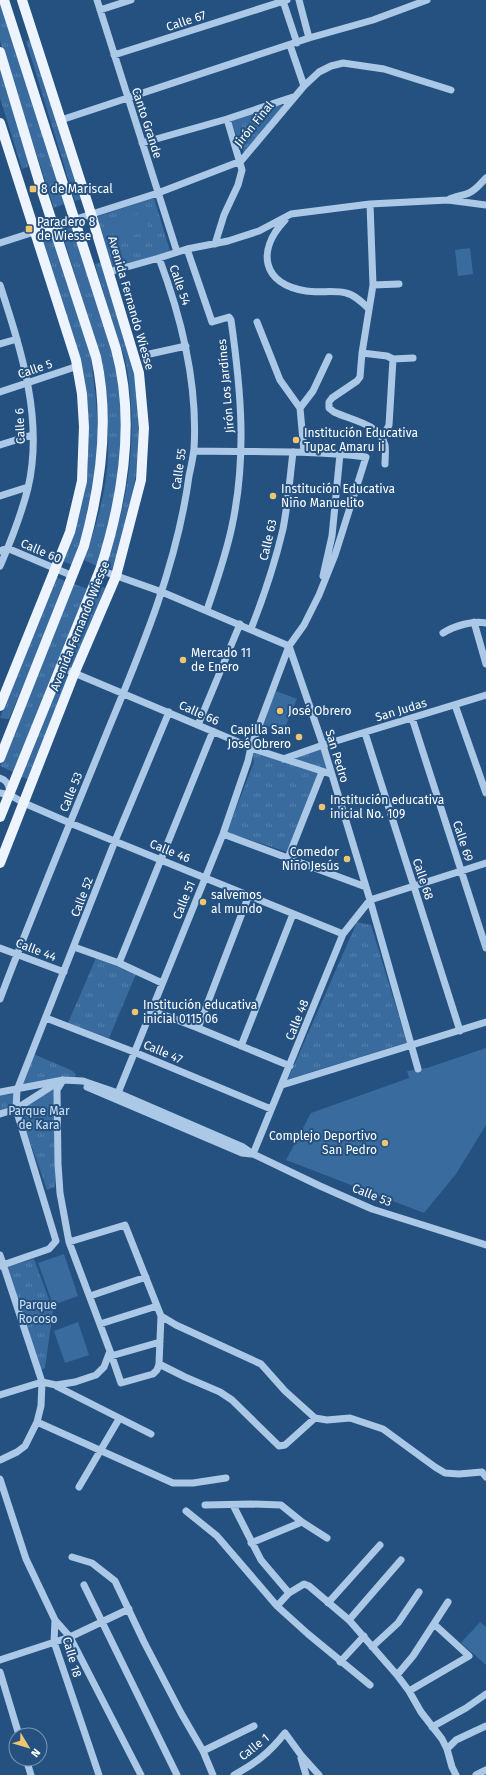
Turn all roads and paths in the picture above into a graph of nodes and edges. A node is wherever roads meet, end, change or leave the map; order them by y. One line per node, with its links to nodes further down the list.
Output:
1 (4, 0): 30 (main road, Avenida Fernando Wiesse)
2 (22, 0): 19 (main road, Avenida Fernando Wiesse)
3 (97, 0): 9 (street, Canto Grande)
4 (131, 0): 9 (street)
5 (299, 0): 10 (street)
6 (426, 0): 10 (street)
7 (285, 1): 8 (street, Calle 67); 11 (street)
8 (269, 3): 13 (street, Calle 67)
9 (100, 10): 13 (street, Canto Grande)
10 (309, 38): 11 (street)
11 (293, 44): 14 (street); 17 (street)
12 (0, 52): 31 (main road, Avenida Fernando Wiesse)
13 (114, 55): 17 (street, Canto Grande)
14 (304, 86): 15 (street, Jirón Final); 16 (street, Jirón Final)
15 (451, 90)
16 (293, 97): 18 (street); 22 (street, Jirón Final)
17 (128, 98): 19 (street); 21 (street, Canto Grande)
18 (228, 119): 21 (street); 22 (street)
19 (60, 120): 28 (main road, Avenida Fernando Wiesse)
20 (0, 123): 32 (main road)
21 (142, 143): 24 (street, Canto Grande)
22 (241, 161): 24 (street, Jirón Final); 34 (street)
23 (486, 178): 25 (street)
24 (158, 193): 28 (street, Jirón Final); 36 (street, Canto Grande)
25 (448, 200): 26 (street); 27 (street)
26 (370, 204): 29 (street); 40 (street)
27 (486, 205)
28 (91, 214): 30 (street, Jirón Final); 38 (main road, Avenida Fernando Wiesse)
29 (291, 214): 34 (street); 42 (street)
30 (73, 220): 31 (main road, Jirón Final); 70 (main road, Avenida Fernando Wiesse)
31 (55, 226): 32 (main road, Jirón Final); 71 (main road, Avenida Fernando Wiesse)
32 (34, 232): 33 (street, Jirón Final); 52 (main road)
33 (0, 243)
34 (215, 244): 35 (street)
35 (187, 249): 36 (street); 60 (street, Jirón Los Jardínes)
36 (177, 252): 37 (street)
37 (159, 258): 38 (street, Calle 54); 46 (street, Calle 54)
38 (109, 272): 72 (main road, Avenida Fernando Wiesse)
39 (399, 284): 40 (street)
40 (373, 285): 42 (street)
41 (1, 289): 44 (street, Calle 6)
42 (369, 309): 47 (street)
43 (258, 322): 55 (street)
44 (17, 339): 45 (street); 53 (street, Calle 6)
45 (0, 344)
46 (186, 346): 48 (street); 59 (street, Calle 55)
47 (362, 352): 51 (street); 57 (street)
48 (145, 354)
49 (329, 357): 55 (street)
50 (413, 358): 51 (street)
51 (393, 359): 57 (street)
52 (78, 366): 53 (street, Calle 5); 69 (main road)
53 (28, 383): 54 (street, Calle 5); 56 (street, Calle 6)
54 (0, 392)
55 (300, 408): 62 (street)
56 (32, 436): 58 (street); 65 (street, Calle 6)
57 (381, 436): 64 (street)
58 (0, 445)
59 (194, 451): 60 (street); 73 (street, Calle 55)
60 (241, 451): 61 (street); 75 (street, Jirón Los Jardínes)
61 (293, 452): 62 (street); 79 (street, Calle 63)
62 (304, 452): 63 (street)
63 (340, 454): 74 (street); 74 (street)
64 (385, 464)
65 (28, 487): 66 (street); 67 (street, Calle 6)
66 (0, 496)
67 (4, 550): 68 (street, Calle 6); 69 (street, Calle 60)
68 (0, 566)
69 (55, 569): 71 (street, Calle 60); 88 (main road)
70 (100, 570): 72 (street); 83 (main road, Avenida Fernando Wiesse)
71 (73, 576): 96 (main road, Avenida Fernando Wiesse)
72 (116, 576): 73 (street); 84 (main road, Avenida Fernando Wiesse)
73 (162, 592): 75 (street); 85 (street, Calle 53)
74 (319, 595): 81 (street, Calle 51)
75 (207, 610): 78 (street)
76 (474, 622): 77 (street); 80 (street); 82 (street)
77 (486, 623)
78 (240, 624): 79 (street); 91 (street)
79 (251, 629): 81 (street)
80 (443, 633)
81 (290, 646): 94 (street, San Pedro); 95 (street, Calle 51)
82 (486, 664)
83 (60, 667): 84 (street, Calle 66); 102 (main road, Avenida Fernando Wiesse)
84 (74, 674): 85 (street, Calle 66); 103 (main road, Avenida Fernando Wiesse)
85 (124, 693): 89 (street, Calle 66); 105 (street, Calle 53)
86 (486, 695): 87 (street, San Judas)
87 (455, 705): 90 (street, San Judas); 101 (street)
88 (0, 706)
89 (169, 712): 91 (street, Calle 66); 107 (street, Calle 52)
90 (412, 718): 93 (street, San Judas); 112 (street, Calle 69)
91 (198, 725): 92 (street, Calle 66)
92 (213, 731): 95 (street, Calle 66); 109 (street)
93 (365, 733): 94 (street, San Judas); 115 (street, Calle 68)
94 (323, 745): 97 (street, San Judas); 99 (street, San Pedro)
95 (251, 747): 97 (street, Calle 66); 106 (street, Calle 51)
96 (0, 758)
97 (283, 759): 98 (street, Calle 66)
98 (322, 772): 99 (street, Calle 66); 108 (street)
99 (331, 774): 114 (street, San Pedro)
100 (0, 778): 102 (street, Calle 46)
101 (486, 793)
102 (5, 794): 103 (street, Calle 46); 104 (main road, Avenida Fernando Wiesse)
103 (24, 803): 105 (street, Calle 46); 110 (main road, Avenida Fernando Wiesse)
104 (0, 817)
105 (70, 823): 107 (street, Calle 46); 123 (street, Calle 53)
106 (223, 834): 108 (street); 113 (street, Calle 51)
107 (115, 841): 109 (street, Calle 46); 120 (street, Calle 52)
108 (288, 858): 114 (street)
109 (161, 859): 113 (street, Calle 46); 124 (street)
110 (0, 863)
111 (486, 863): 112 (street)
112 (461, 871): 115 (street); 122 (street, Calle 69)
113 (206, 877): 116 (street, Calle 46); 126 (street, Calle 51)
114 (366, 887): 117 (street, San Pedro)
115 (414, 887): 117 (street); 132 (street, Calle 68)
116 (249, 895): 118 (street, Calle 46); 131 (street)
117 (370, 900): 119 (street, Calle 48); 134 (street, San Pedro)
118 (293, 914): 119 (street, Calle 46); 133 (street)
119 (343, 934): 136 (street, Calle 48)
120 (74, 947): 124 (street); 125 (street, Calle 52)
121 (0, 948): 123 (street, Calle 44)
122 (486, 948)
123 (17, 954): 125 (street, Calle 44); 127 (street, Calle 53)
124 (118, 963): 126 (street)
125 (64, 972): 129 (street, Calle 52)
126 (162, 983): 128 (street, Calle 51)
127 (0, 999)
128 (151, 1010): 131 (street); 135 (street, Calle 51)
129 (46, 1018): 135 (street, Calle 47); 141 (street, Calle 52)
130 (486, 1022): 132 (street)
131 (198, 1028): 133 (street)
132 (460, 1031): 134 (street)
133 (241, 1046): 136 (street)
134 (412, 1046): 137 (street, San Pedro); 140 (street)
135 (134, 1052): 143 (street, Calle 51); 145 (street, Calle 47)
136 (290, 1066): 140 (street, Calle 48)
137 (418, 1070)
138 (74, 1079): 139 (street, Calle 53); 143 (street, Calle 53); 147 (street, Calle 53)
139 (63, 1080): 141 (street, Calle 53); 144 (street, Calle 53); 148 (street)
140 (282, 1085): 145 (street, Calle 48)
141 (17, 1090): 142 (street, Calle 53); 144 (street, Calle 52)
142 (0, 1092)
143 (118, 1093): 147 (street, Calle 53)
144 (16, 1109): 146 (street, Calle 53); 151 (street, Calle 52)
145 (271, 1109): 147 (street, Calle 48)
146 (0, 1114)
147 (253, 1154): 149 (street, Calle 53)
148 (69, 1242): 152 (street); 153 (street)
149 (486, 1245)
150 (0, 1255): 151 (street)
151 (2, 1265): 160 (street)
152 (146, 1277): 153 (street); 154 (street)
153 (90, 1296): 156 (street)
154 (157, 1306): 155 (street); 156 (street)
155 (161, 1316): 157 (street); 163 (street)
156 (100, 1324): 158 (street)
157 (160, 1342): 158 (street); 159 (street)
158 (110, 1354): 159 (street); 161 (street)
159 (159, 1364): 163 (street)
160 (42, 1382): 161 (street); 162 (street); 165 (street)
161 (56, 1386): 164 (street)
162 (0, 1395)
163 (315, 1418): 169 (street)
164 (119, 1419): 166 (street); 167 (street)
165 (37, 1422): 167 (street); 168 (street)
166 (151, 1434)
167 (101, 1450): 170 (street); 172 (street)
168 (0, 1460)
169 (486, 1477)
170 (226, 1478)
171 (0, 1479): 189 (street, Calle 18)
172 (79, 1486)
173 (205, 1505): 174 (street)
174 (233, 1505): 176 (street); 178 (street)
175 (186, 1511): 187 (street)
176 (302, 1522): 177 (street); 178 (street)
177 (326, 1538)
178 (251, 1543): 184 (street)
179 (380, 1545): 186 (street)
180 (72, 1557): 188 (street)
181 (401, 1560): 190 (street)
182 (84, 1585): 191 (street)
183 (419, 1592): 196 (street)
184 (288, 1593): 186 (street); 187 (street)
185 (448, 1602): 192 (street)
186 (328, 1603): 190 (street)
187 (277, 1606): 198 (street)
188 (130, 1609): 191 (street); 209 (street)
189 (54, 1620): 194 (street); 195 (street, Calle 18)
190 (349, 1620): 193 (street)
191 (101, 1622): 194 (street); 214 (street)
192 (434, 1624): 200 (street); 202 (street)
193 (364, 1636): 196 (street); 198 (street)
194 (70, 1637): 195 (street); 213 (street)
195 (54, 1642): 197 (street); 212 (street, Calle 18)
196 (372, 1647): 200 (street)
197 (0, 1660)
198 (340, 1662): 201 (street)
199 (0, 1672): 206 (street)
200 (397, 1675): 202 (street)
201 (370, 1685)
202 (409, 1691): 207 (street)
203 (486, 1694): 207 (street)
204 (254, 1726): 209 (street)
205 (486, 1726): 208 (street)
206 (17, 1727)
207 (432, 1727): 208 (street)
208 (447, 1749): 219 (street)
209 (203, 1751): 215 (street)
210 (300, 1755): 216 (street, Calle 1); 217 (street); 218 (street)
211 (486, 1770): 220 (street)
212 (99, 1775)
213 (141, 1775)
214 (177, 1775)
215 (213, 1775)
216 (234, 1775)
217 (306, 1775)
218 (319, 1775)
219 (456, 1775)
220 (476, 1775)

